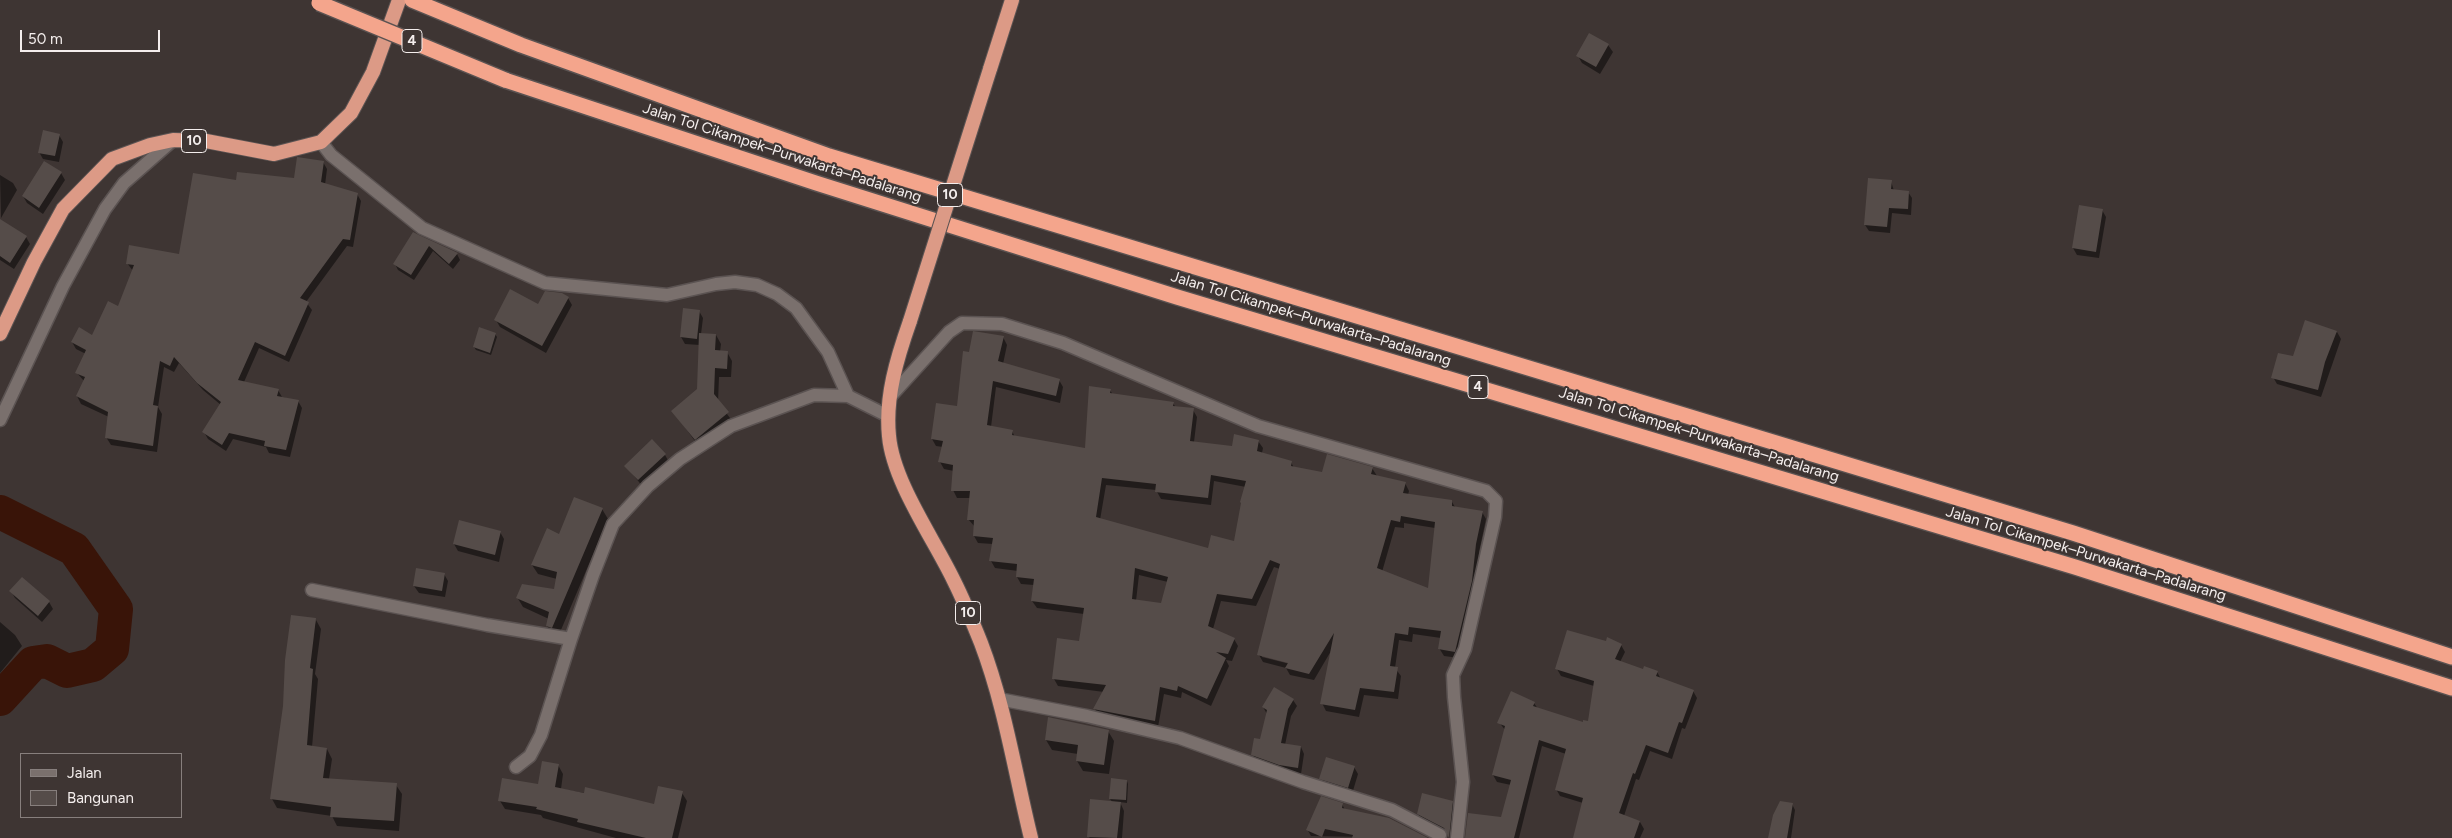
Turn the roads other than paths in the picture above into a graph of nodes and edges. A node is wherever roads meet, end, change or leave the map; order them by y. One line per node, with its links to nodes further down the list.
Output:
1 (399, 0): 6 (highway, 10)
2 (412, 0): 14 (highway, Jalan Tol Cikampek–Purwakarta–Padalarang / 4)
3 (1012, 0): 9 (highway, 10, bridge)
4 (316, 1): 15 (highway, Jalan Tol Cikampek–Purwakarta–Padalarang / 4, bridge)
5 (173, 140): 6 (highway, 10); 7 (highway, 10); 11 (street)
6 (321, 142): 8 (street)
7 (0, 334)
8 (848, 396): 10 (street); 13 (street)
9 (890, 397): 10 (highway, 10); 20 (street)
10 (888, 416): 16 (highway, 10)
11 (0, 420)
12 (312, 590): 13 (street)
13 (571, 639): 17 (street)
14 (2452, 656)
15 (2452, 688)
16 (999, 699): 18 (street); 19 (highway, 10)
17 (516, 767)
18 (1440, 837): 20 (street)
19 (1030, 838)
20 (1456, 838)

